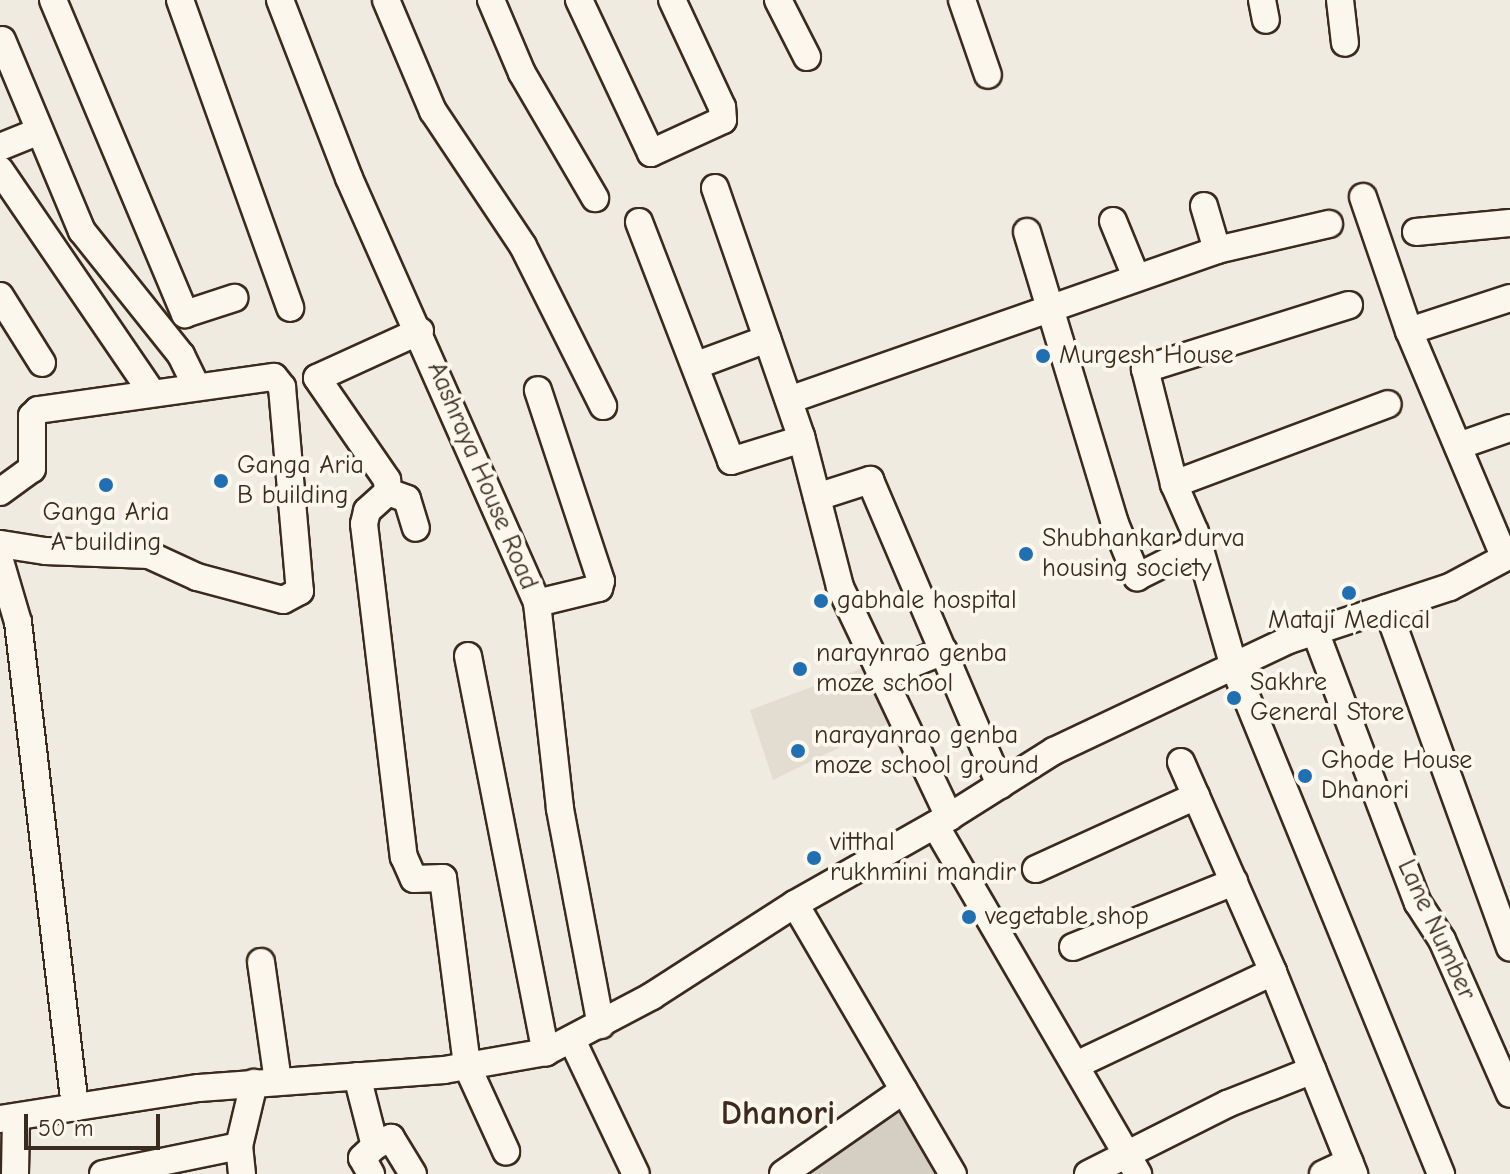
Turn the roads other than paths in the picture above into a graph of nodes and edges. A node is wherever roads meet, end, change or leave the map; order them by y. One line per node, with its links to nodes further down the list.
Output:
1 (53, 0): 31 (street)
2 (180, 0): 35 (street)
3 (280, 0): 36 (street, Aashraya House Road)
4 (386, 0): 46 (street)
5 (491, 0): 20 (street)
6 (579, 0): 7 (street)
7 (672, 0)
8 (778, 0): 13 (street)
9 (962, 0): 14 (street)
10 (1340, 0): 12 (street)
11 (2, 40): 15 (street)
12 (1345, 43)
13 (807, 57)
14 (988, 75)
15 (37, 132): 16 (street); 41 (street)
16 (0, 147)
17 (0, 170): 43 (street)
18 (715, 188): 38 (street)
19 (1363, 197): 37 (street)
20 (595, 198)
21 (1204, 206): 28 (street)
22 (1113, 221): 29 (street)
23 (639, 222): 40 (street)
24 (1510, 223): 27 (street)
25 (1329, 224): 28 (street)
26 (1027, 232): 34 (street)
27 (1416, 232)
28 (1217, 250): 29 (street)
29 (1136, 277): 34 (street)
30 (0, 296): 39 (street)
31 (234, 298)
32 (1510, 298): 37 (street)
33 (1349, 305): 50 (street)
34 (1052, 306): 44 (street); 56 (street)
35 (290, 308)
36 (420, 331): 52 (street); 59 (street, Aashraya House Road)
37 (1409, 331): 49 (street)
38 (767, 339): 40 (street); 44 (street)
39 (42, 363)
40 (697, 365): 48 (street)
41 (196, 386): 43 (street); 55 (street)
42 (538, 390): 59 (street)
43 (152, 393): 51 (street)
44 (789, 400): 48 (street)
45 (1388, 404): 50 (street)
46 (603, 406)
47 (1510, 428): 49 (street)
48 (802, 439): 53 (street)
49 (1458, 446): 57 (street)
50 (1174, 484): 56 (street)
51 (0, 492)
52 (388, 492): 54 (street); 81 (street)
53 (817, 497): 62 (street); 65 (street)
54 (416, 528)
55 (0, 544)
56 (1195, 548): 64 (street)
57 (1508, 556): 60 (street)
58 (0, 561): 87 (street)
59 (537, 603): 77 (street, Aashraya House Road)
60 (1387, 608): 61 (street); 74 (street)
61 (1315, 631): 64 (street); 86 (street, Lane Number)
62 (944, 651): 65 (street); 67 (street)
63 (468, 656): 79 (street)
64 (1233, 664): 67 (street); 104 (street)
65 (879, 677): 69 (street)
66 (1181, 762): 68 (street)
67 (1000, 785): 69 (street)
68 (1196, 796): 70 (street); 71 (street)
69 (942, 821): 72 (street); 80 (street)
70 (1036, 869)
71 (1234, 882): 73 (street); 76 (street)
72 (795, 904): 77 (street); 85 (street)
73 (1073, 947)
74 (1510, 947)
75 (261, 962): 84 (street)
76 (1273, 972): 80 (street); 82 (street)
77 (601, 1025): 78 (street)
78 (572, 1040): 79 (street); 99 (street)
79 (546, 1052): 81 (street)
80 (1076, 1065): 92 (street)
81 (467, 1066): 83 (street); 91 (street)
82 (1313, 1070): 92 (street); 93 (street)
83 (357, 1076): 84 (street); 90 (street)
84 (266, 1083): 87 (street); 89 (street)
85 (904, 1090): 100 (street); 101 (street)
86 (1510, 1094)
87 (75, 1108): 88 (street)
88 (8, 1118): 94 (street)
89 (239, 1146): 95 (street); 96 (street)
90 (375, 1146): 97 (street); 98 (street)
91 (506, 1151)
92 (1132, 1163): 102 (street)
93 (1351, 1168): 103 (street)
94 (15, 1174)
95 (103, 1174)
96 (242, 1174)
97 (371, 1174)
98 (413, 1174)
99 (636, 1174)
100 (783, 1174)
101 (953, 1174)
102 (1088, 1174)
103 (1323, 1174)
104 (1441, 1174)

